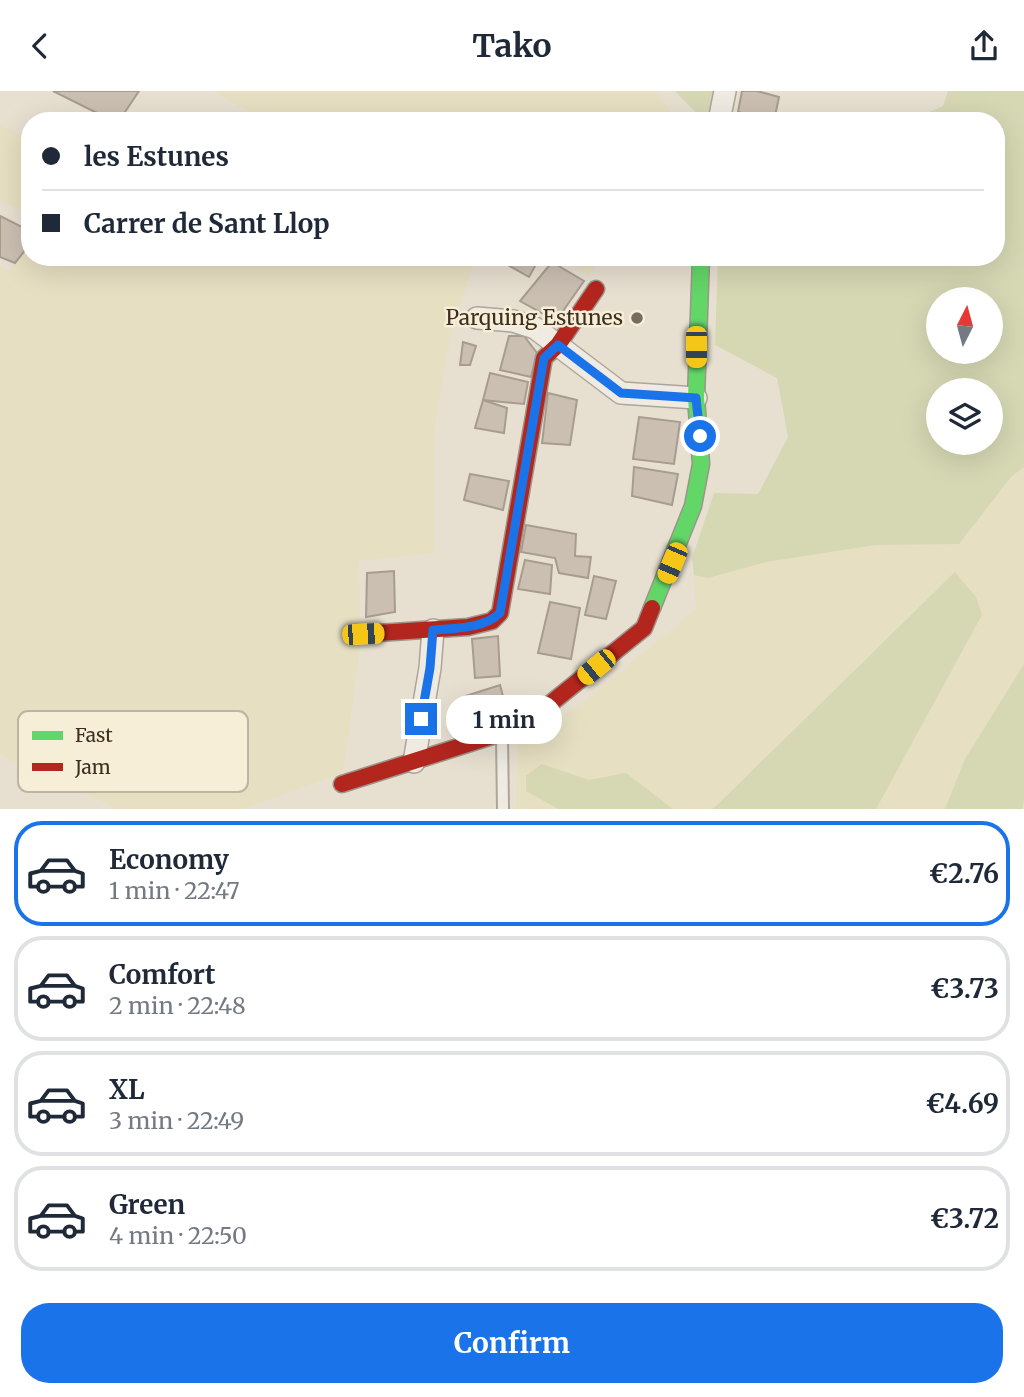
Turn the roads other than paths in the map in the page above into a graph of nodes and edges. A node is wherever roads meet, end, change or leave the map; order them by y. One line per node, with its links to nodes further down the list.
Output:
1 (725, 91): 2 (street)
2 (721, 112)
3 (701, 266): 7 (street)
4 (596, 289): 6 (street)
5 (477, 318): 6 (street)
6 (558, 345): 7 (street); 8 (street)
7 (696, 398): 10 (street)
8 (433, 630): 9 (street); 11 (street)
9 (363, 634)
10 (502, 733): 11 (street); 13 (lane)
11 (414, 762): 12 (street)
12 (342, 784)
13 (503, 809)

